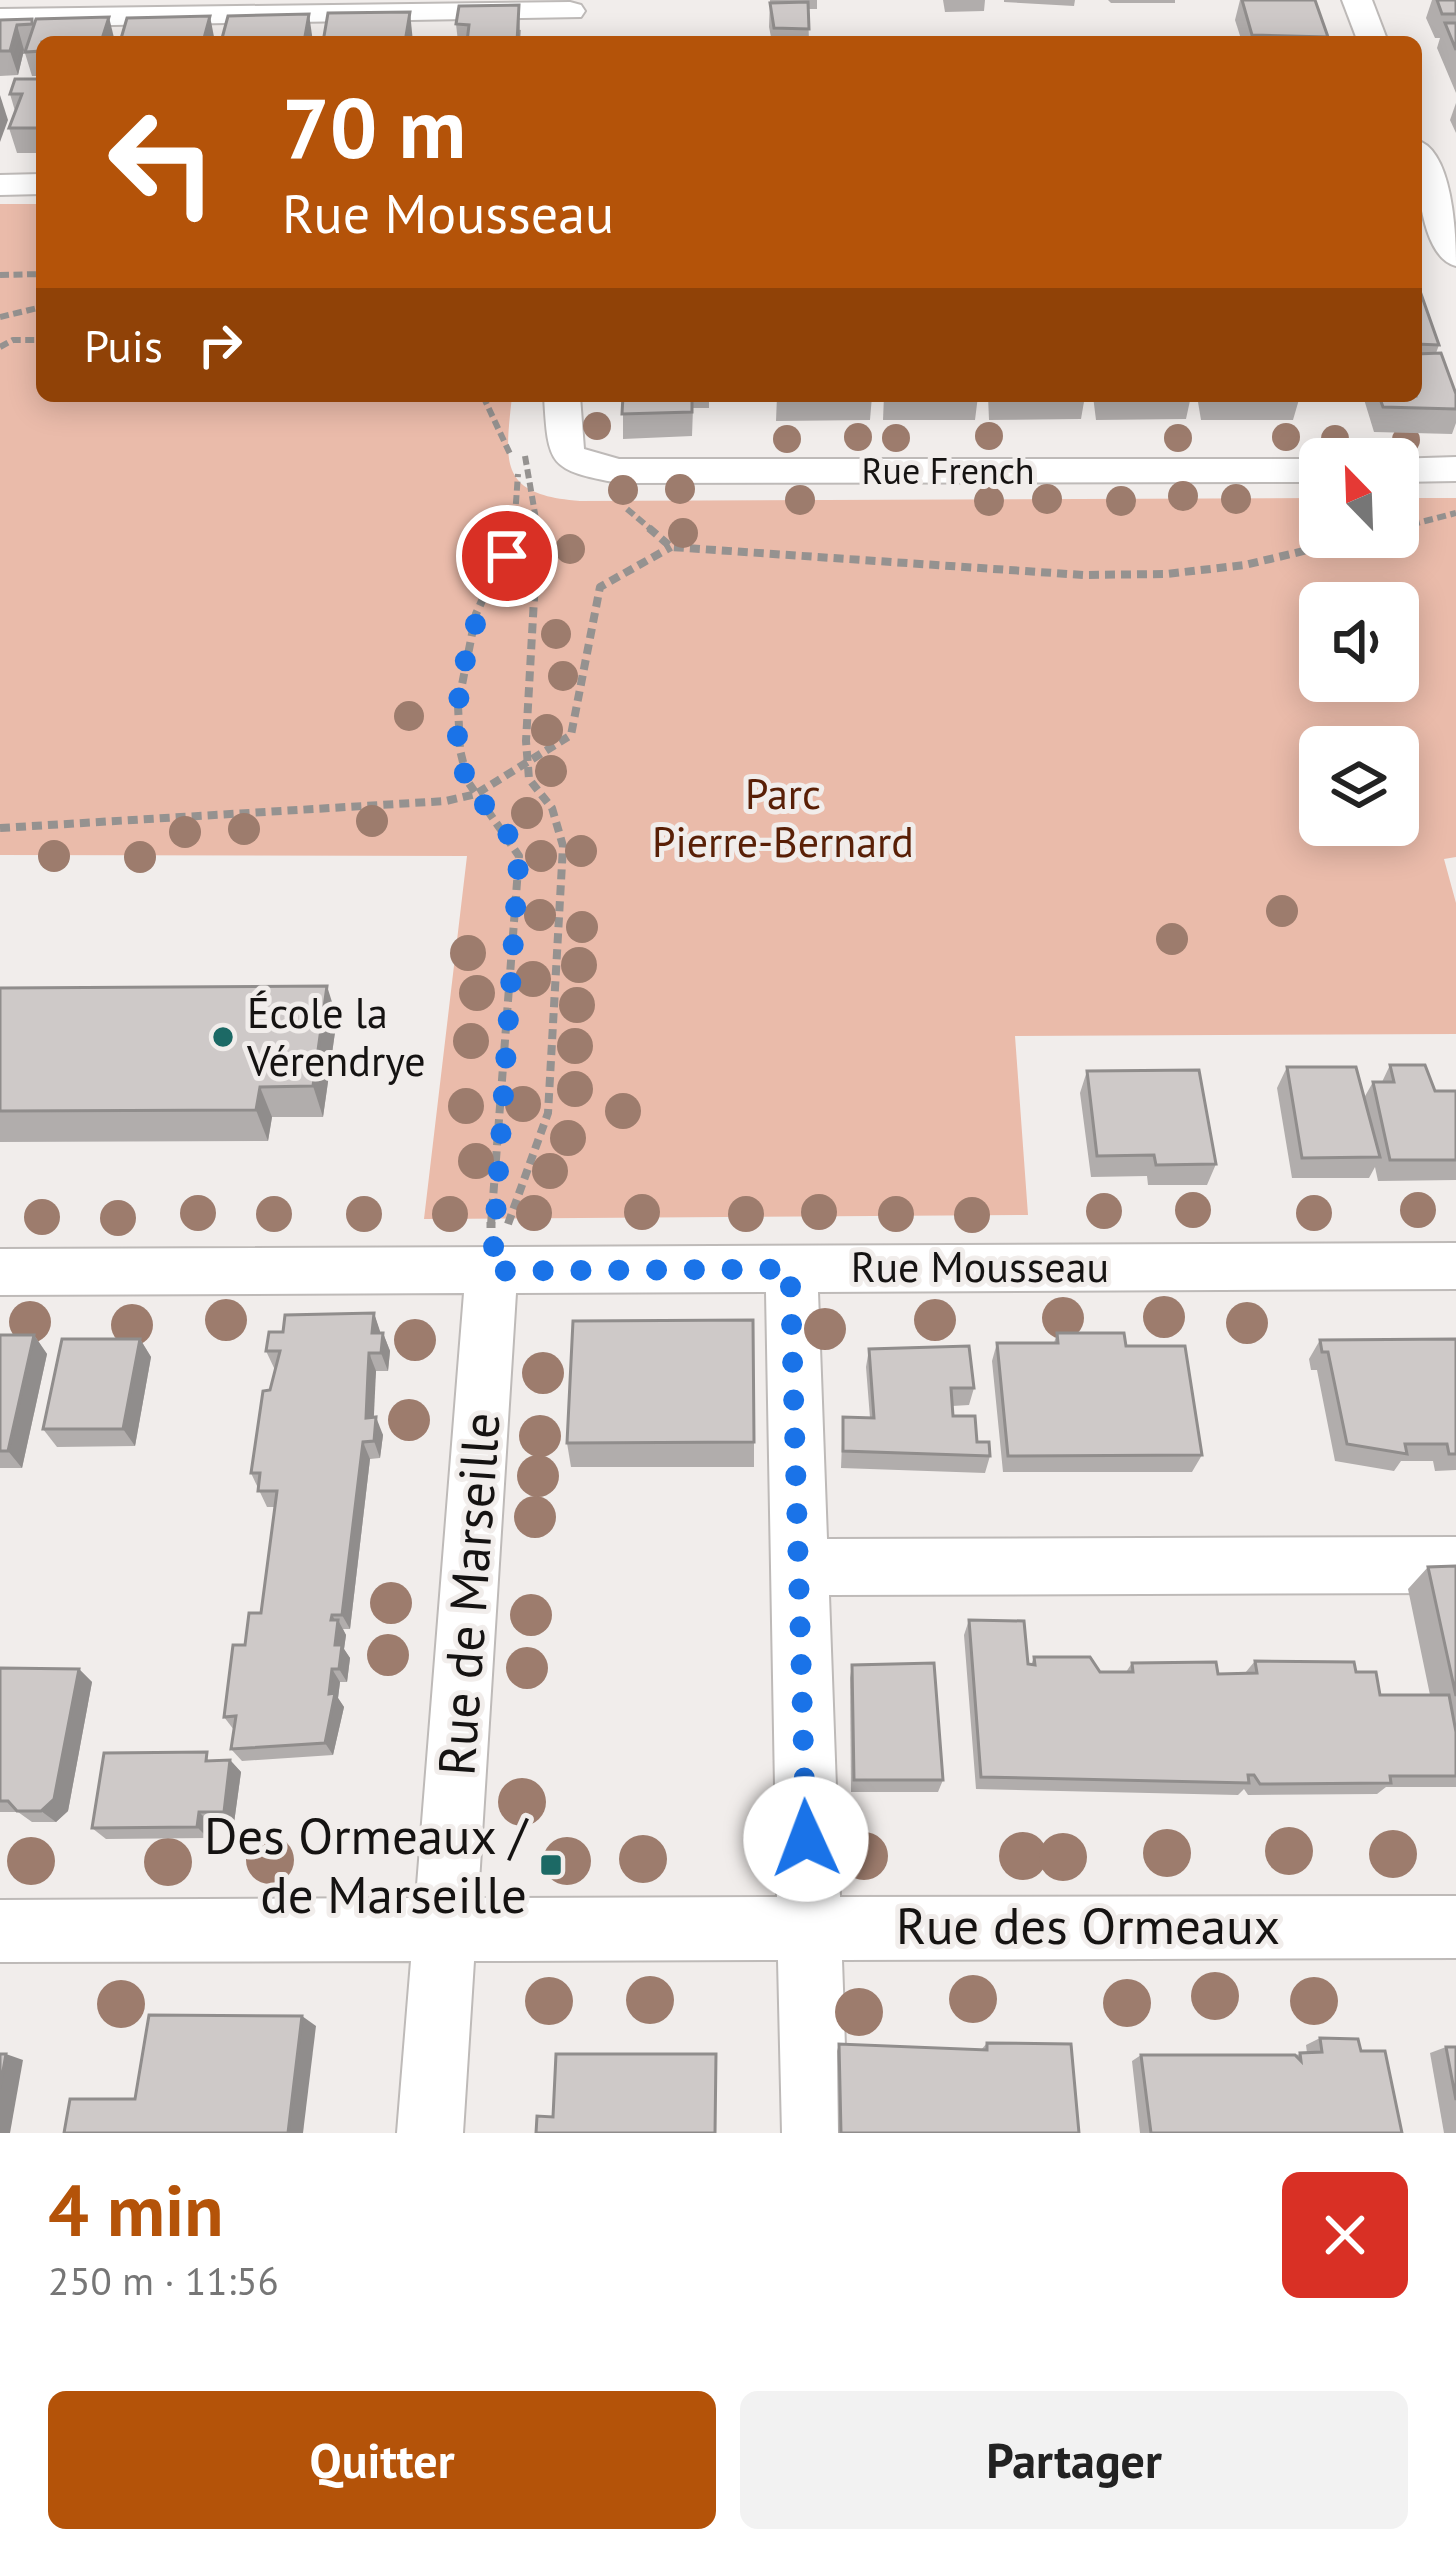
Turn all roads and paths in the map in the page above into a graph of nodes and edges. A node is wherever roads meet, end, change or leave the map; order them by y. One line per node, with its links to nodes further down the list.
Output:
1 (1357, 0): 4 (street)
2 (0, 18): 3 (street)
3 (570, 18)
4 (1371, 36)
5 (36, 184): 7 (street)
6 (1434, 184): 8 (street)
7 (0, 185)
8 (1456, 256)
9 (36, 274): 10 (path)
10 (0, 275)
11 (36, 308): 12 (path)
12 (0, 317)
13 (36, 340): 14 (path)
14 (0, 347)
15 (486, 402): 18 (path)
16 (562, 402): 19 (street, Rue French)
17 (525, 451): 28 (path)
18 (511, 456)
19 (1299, 470)
20 (1419, 470): 21 (street)
21 (1456, 470)
22 (518, 474): 29 (path)
23 (1456, 513): 25 (path)
24 (637, 518): 26 (path)
25 (1419, 523)
26 (671, 547): 27 (path); 28 (path)
27 (1299, 552)
28 (527, 762): 29 (path); 33 (path)
29 (476, 794): 30 (path); 33 (path)
30 (0, 828)
31 (1456, 1266): 32 (street, Rue Mousseau)
32 (790, 1269): 33 (street, Rue Mousseau); 36 (street)
33 (492, 1271): 34 (street, Rue Mousseau); 39 (street, Rue de Marseille)
34 (0, 1272)
35 (1456, 1565): 36 (street)
36 (798, 1567): 37 (street)
37 (808, 1925): 38 (street, Rue des Ormeaux); 39 (street, Rue des Ormeaux); 42 (street)
38 (1456, 1927)
39 (445, 1928): 40 (street, Rue des Ormeaux); 41 (street, Rue de Marseille)
40 (0, 1930)
41 (430, 2133)
42 (815, 2133)

